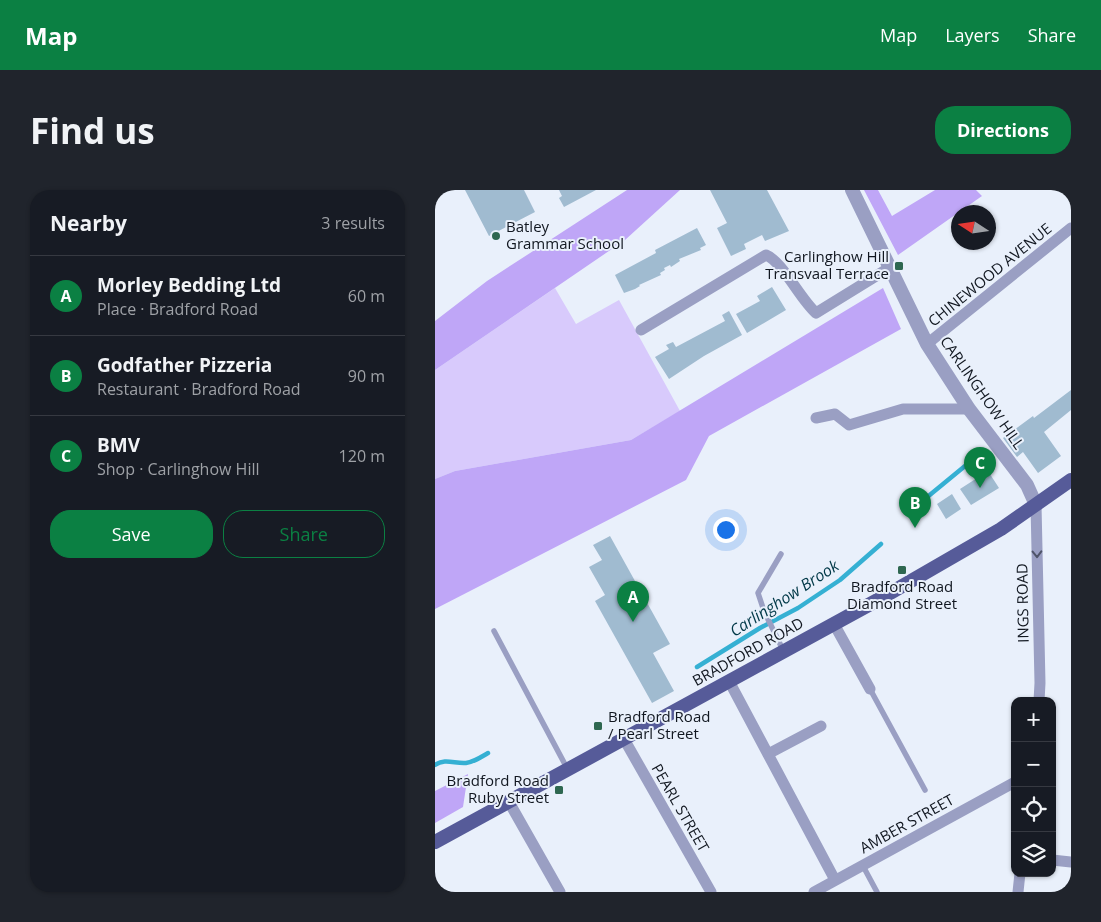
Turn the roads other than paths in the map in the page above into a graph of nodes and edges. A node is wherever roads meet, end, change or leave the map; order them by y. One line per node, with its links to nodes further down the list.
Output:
1 (852, 190): 3 (street, CARLINGHOW HILL)
2 (1071, 228): 5 (street, CHINEWOOD AVENUE)
3 (889, 268): 4 (street); 5 (street, CARLINGHOW HILL)
4 (641, 330)
5 (927, 344): 6 (street, CARLINGHOW HILL)
6 (969, 409): 7 (street); 9 (street, CARLINGHOW HILL)
7 (817, 418)
8 (1071, 480): 9 (main road, BRADFORD ROAD)
9 (1036, 505): 11 (main road, BRADFORD ROAD); 16 (street, INGS ROAD, one-way to 16)
10 (781, 554): 13 (lane)
11 (834, 624): 13 (main road, BRADFORD ROAD); 15 (street)
12 (494, 631): 20 (lane)
13 (784, 651): 14 (main road, BRADFORD ROAD)
14 (729, 681): 18 (main road, BRADFORD ROAD); 19 (street)
15 (870, 689): 22 (lane)
16 (1039, 697)
17 (821, 726): 19 (street)
18 (624, 739): 20 (main road, BRADFORD ROAD); 31 (street, PEARL STREET)
19 (768, 754): 29 (street)
20 (568, 770): 23 (main road, BRADFORD ROAD)
21 (1011, 784): 27 (street, AMBER STREET)
22 (925, 790)
23 (509, 802): 24 (main road, BRADFORD ROAD); 30 (street)
24 (435, 842)
25 (1056, 860): 26 (street)
26 (1071, 862)
27 (863, 866): 29 (street, AMBER STREET); 33 (lane)
28 (1019, 877): 34 (street)
29 (835, 880): 32 (street, AMBER STREET)
30 (560, 892)
31 (711, 892)
32 (814, 892)
33 (877, 892)
34 (1017, 892)

